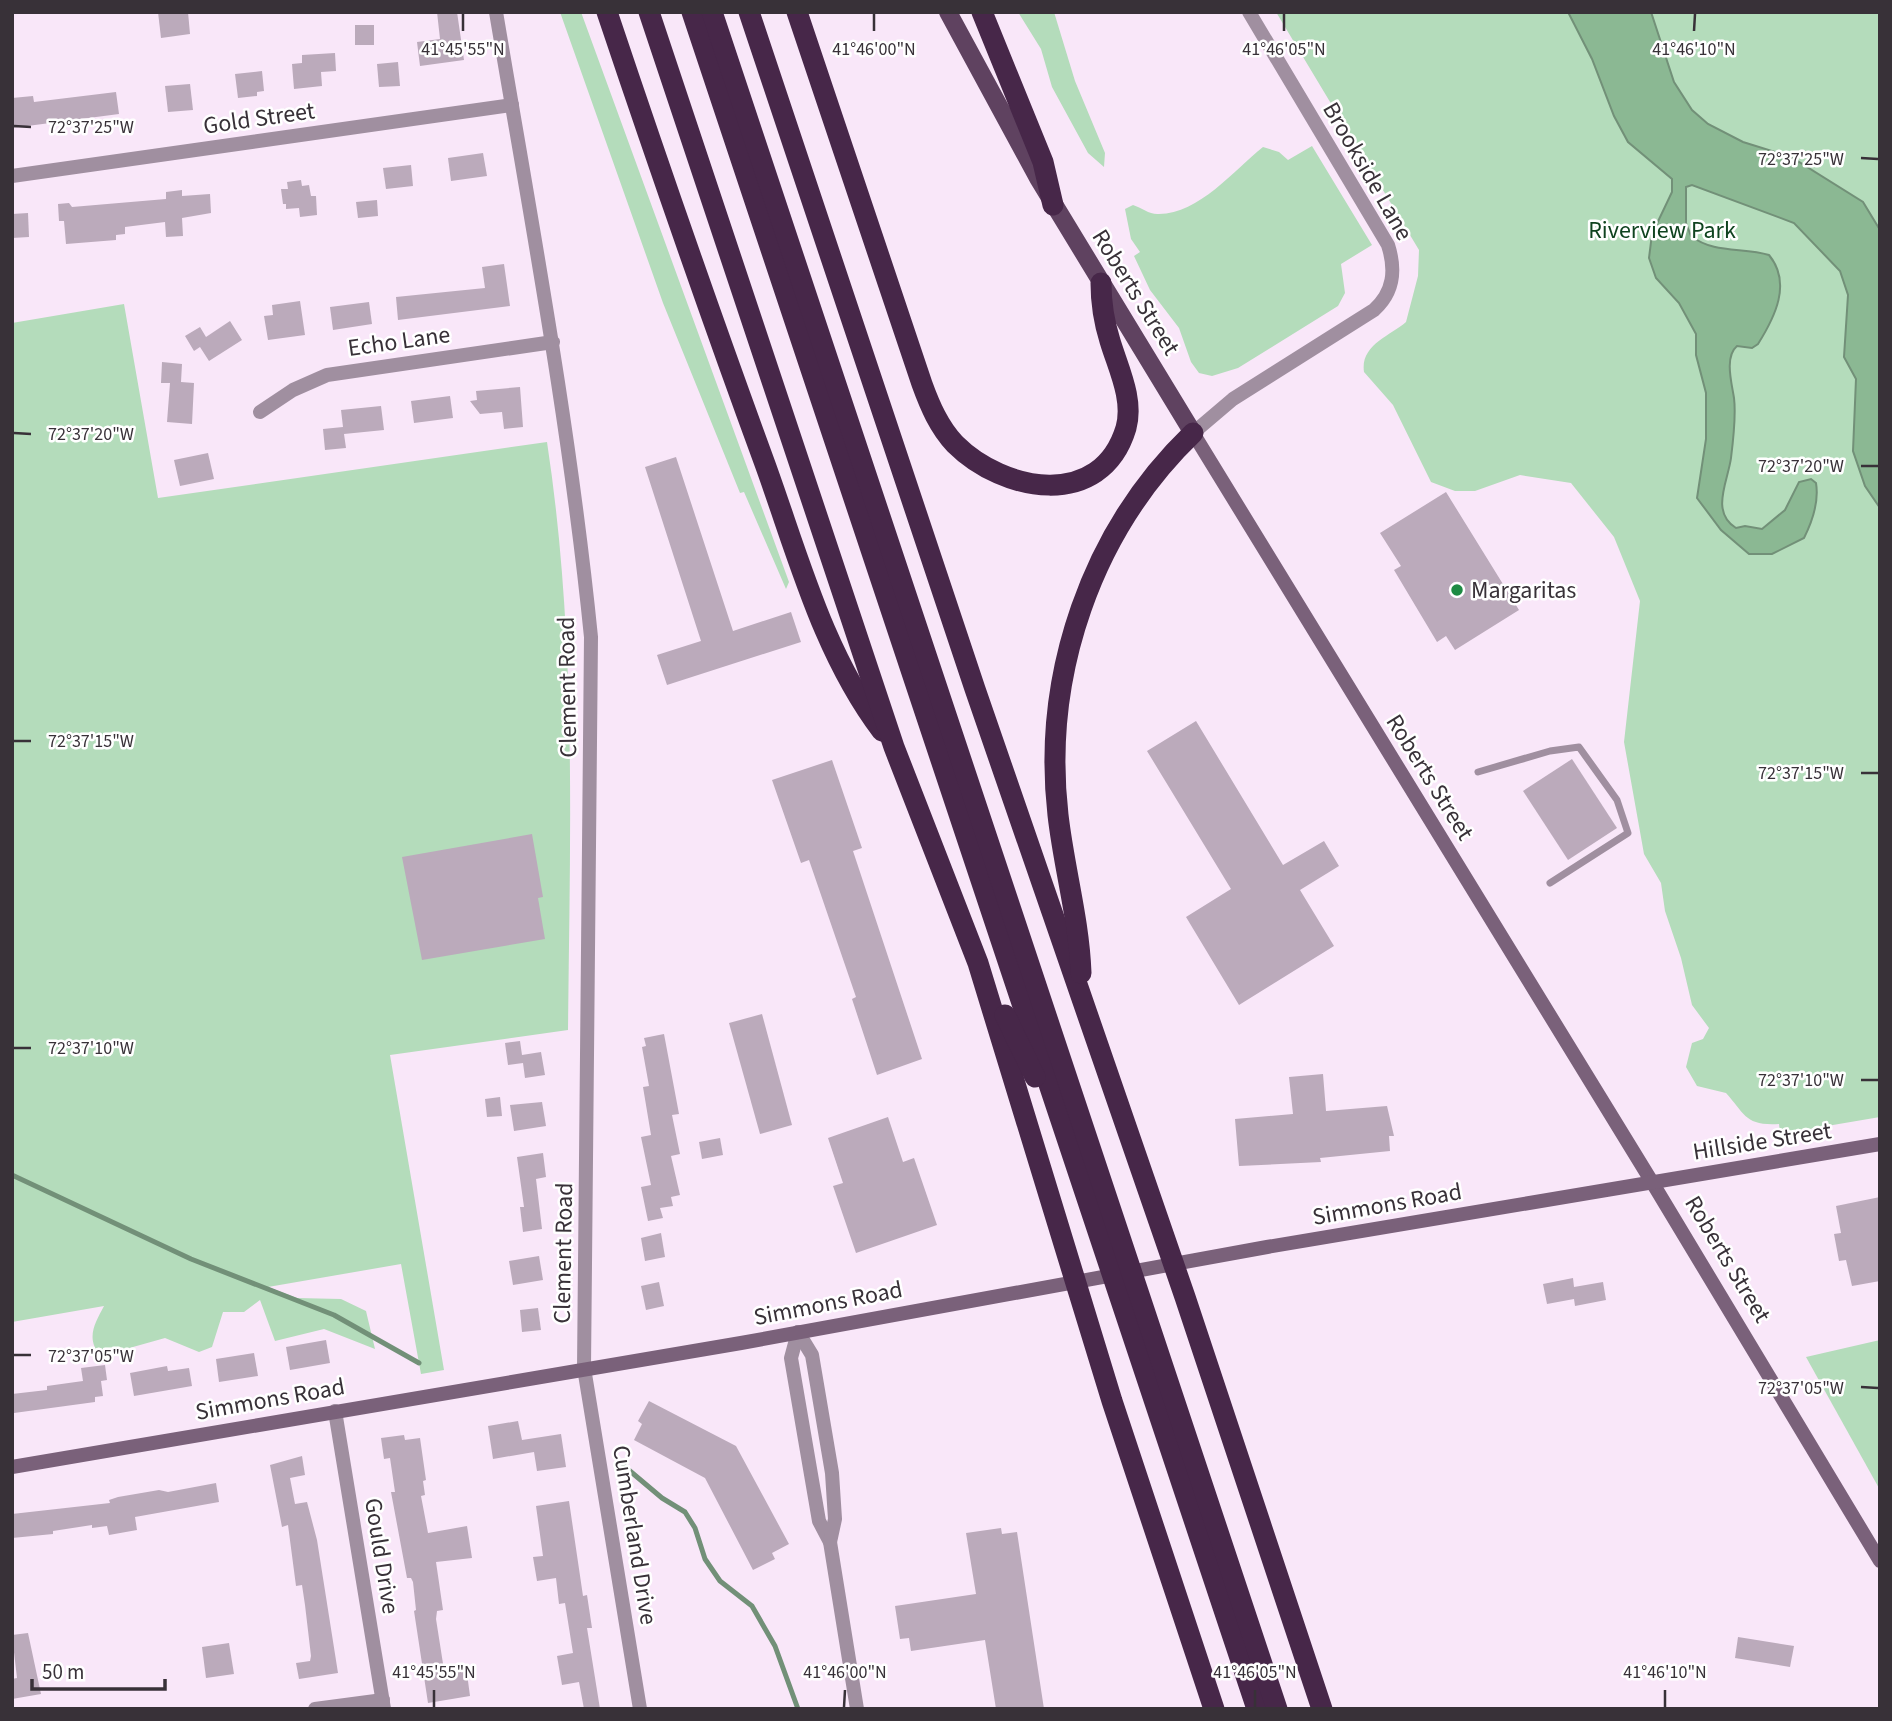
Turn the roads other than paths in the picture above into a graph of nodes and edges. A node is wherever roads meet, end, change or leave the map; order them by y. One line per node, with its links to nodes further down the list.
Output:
1 (496, 12): 11 (street, Clement Road)
2 (607, 12): 18 (highway)
3 (649, 12): 18 (highway)
4 (692, 12): 23 (highway)
5 (712, 12): 40 (highway)
6 (749, 12): 22 (highway)
7 (797, 12): 14 (highway)
8 (948, 12): 13 (main road, Roberts Street)
9 (982, 12): 13 (highway)
10 (1249, 12): 17 (street, Brookside Lane)
11 (512, 105): 12 (street, Gold Street); 15 (street, Clement Road)
12 (12, 176)
13 (1054, 205): 14 (main road, Roberts Street)
14 (1101, 283): 17 (main road, Roberts Street)
15 (553, 342): 16 (street, Echo Lane); 27 (street, Clement Road)
16 (260, 412)
17 (1193, 433): 22 (highway); 25 (main road, Roberts Street)
18 (894, 747): 21 (highway)
19 (1478, 772): 20 (lane)
20 (1550, 884)
21 (978, 963): 23 (highway); 38 (highway)
22 (1082, 999): 41 (highway)
23 (1062, 1122): 39 (highway)
24 (1880, 1144): 25 (main road, Hillside Street)
25 (1653, 1182): 26 (main road, Simmons Road); 33 (main road, Roberts Street)
26 (798, 1332): 27 (main road, Simmons Road); 30 (street); 31 (street)
27 (584, 1368): 28 (main road, Simmons Road); 36 (street, Cumberland Drive)
28 (335, 1411): 29 (main road, Simmons Road); 34 (street, Gould Drive)
29 (12, 1467)
30 (816, 1503): 31 (street); 32 (street)
31 (834, 1503): 32 (street)
32 (830, 1542): 37 (street)
33 (1880, 1562)
34 (384, 1704): 35 (street)
35 (315, 1709)
36 (640, 1709)
37 (857, 1709)
38 (1214, 1709)
39 (1257, 1709)
40 (1277, 1709)
41 (1322, 1709)

